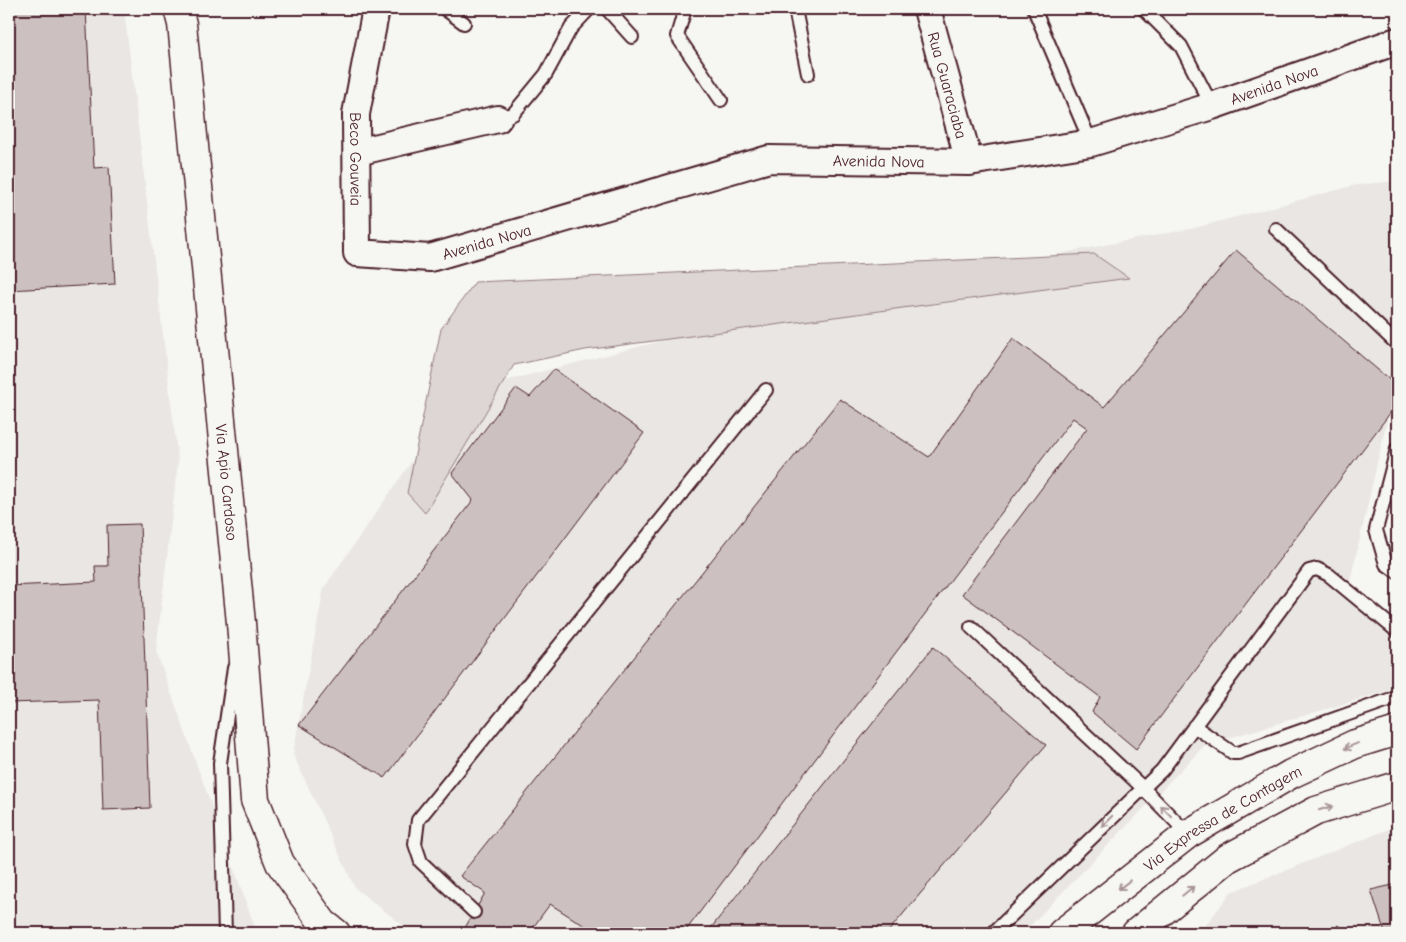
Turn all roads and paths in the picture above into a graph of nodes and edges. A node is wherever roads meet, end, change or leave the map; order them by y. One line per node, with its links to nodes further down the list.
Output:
1 (178, 9): 27 (main road, Via Apio Cardoso)
2 (376, 9): 19 (street, Beco Gouveia)
3 (445, 9): 11 (lane)
4 (588, 9): 17 (lane)
5 (607, 9): 12 (lane)
6 (684, 9): 15 (lane)
7 (795, 9): 14 (lane)
8 (927, 9): 20 (street, Rua Guaraciaba)
9 (1034, 9): 18 (lane)
10 (1144, 9): 16 (lane)
11 (464, 23)
12 (632, 37)
13 (1397, 41): 16 (street, Avenida Nova)
14 (808, 74)
15 (720, 100)
16 (1212, 106): 18 (street, Avenida Nova)
17 (498, 119): 19 (street)
18 (1091, 143): 20 (street, Avenida Nova)
19 (357, 152): 22 (street, Beco Gouveia)
20 (969, 162): 22 (street, Avenida Nova)
21 (1276, 229): 23 (lane)
22 (357, 253)
23 (1397, 344)
24 (766, 390): 36 (lane)
25 (1397, 449): 26 (lane)
26 (1397, 572)
27 (241, 623): 37 (main road, Via Apio Cardoso); 38 (lane)
28 (971, 627): 34 (lane)
29 (1397, 631): 31 (lane)
30 (1397, 697): 31 (lane)
31 (1194, 726): 34 (lane)
32 (1397, 731): 35 (main road, Via Expressa de Contagem, one-way to 35)
33 (1397, 786): 41 (main road, one-way to 33)
34 (1143, 788): 35 (lane, one-way to 34); 39 (lane, one-way to 39)
35 (1188, 834): 40 (main road, Via Expressa de Contagem, one-way to 40)
36 (474, 912)
37 (328, 930)
38 (225, 933)
39 (993, 933)
40 (1062, 933)
41 (1136, 933)

